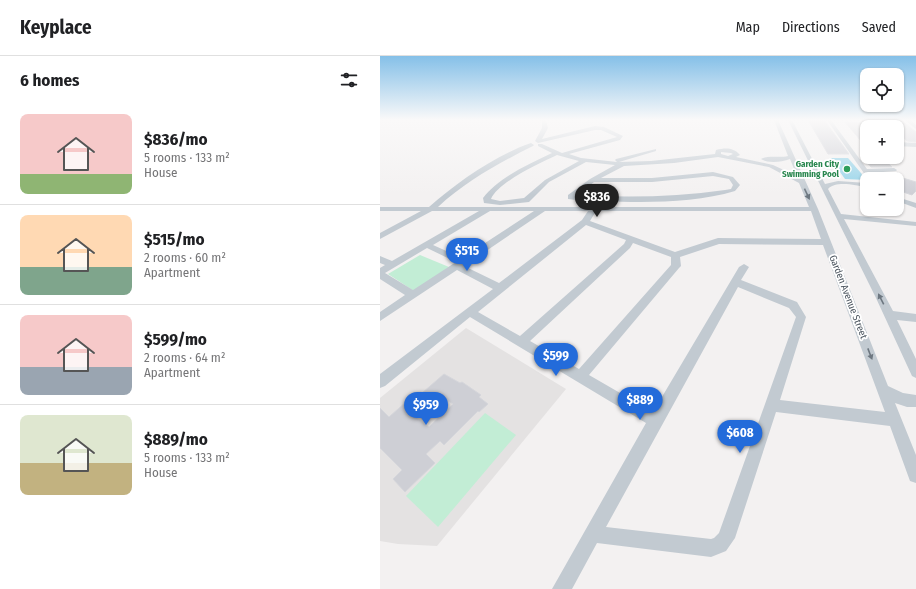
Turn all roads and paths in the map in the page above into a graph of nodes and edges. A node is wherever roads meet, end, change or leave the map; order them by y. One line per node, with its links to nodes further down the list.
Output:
1 (531, 145): 28 (street)
2 (544, 145): 8 (street)
3 (595, 145): 8 (street)
4 (788, 145): 10 (street, Garden Avenue Street)
5 (798, 145): 16 (street, Garden Avenue Street)
6 (847, 145): 15 (street)
7 (654, 150): 12 (street)
8 (558, 154): 11 (street); 11 (street)
9 (734, 156): 10 (street); 13 (street); 18 (street)
10 (790, 157): 18 (street, Garden Avenue Street)
11 (584, 161): 12 (street)
12 (614, 163): 13 (street)
13 (625, 163): 17 (street)
14 (894, 170): 15 (street)
15 (867, 171)
16 (817, 175): 19 (street); 21 (street, Garden Avenue Street)
17 (592, 180): 17 (street)
18 (801, 181): 31 (street, Garden Avenue Street, one-way to 31)
19 (834, 183): 20 (street); 21 (street)
20 (860, 185)
21 (824, 188): 32 (street, Garden Avenue Street)
22 (904, 198): 24 (street)
23 (904, 202): 25 (street)
24 (916, 202)
25 (916, 206)
26 (594, 208): 30 (street); 31 (street); 33 (street)
27 (380, 209): 28 (street)
28 (431, 209): 29 (street); 36 (street)
29 (488, 209): 30 (street); 39 (street)
30 (543, 209): 42 (street)
31 (814, 209): 38 (street, Garden Avenue Street)
32 (838, 216): 34 (street); 50 (street, Garden Avenue Street, one-way to 32)
33 (584, 222): 37 (street); 47 (street)
34 (912, 223): 35 (street)
35 (916, 234)
36 (380, 236)
37 (631, 239): 40 (street); 53 (street)
38 (827, 242): 40 (street); 57 (street, Garden Avenue Street, one-way to 57)
39 (427, 245): 42 (street); 43 (street)
40 (675, 256): 55 (street)
41 (380, 260): 43 (street)
42 (459, 264): 47 (street); 48 (street)
43 (393, 265): 45 (street)
44 (744, 267): 46 (street)
45 (380, 274): 48 (street)
46 (736, 282): 59 (street); 61 (street)
47 (500, 288): 49 (street)
48 (413, 295): 51 (street)
49 (470, 312): 53 (street); 56 (street)
50 (889, 315): 52 (street); 54 (street, Garden Avenue Street)
51 (380, 317)
52 (916, 318)
53 (521, 342): 55 (street)
54 (916, 372)
55 (580, 377): 61 (street)
56 (380, 382)
57 (884, 390): 58 (street); 60 (street, Garden Avenue Street)
58 (916, 401)
59 (770, 405): 60 (street); 63 (street)
60 (896, 420): 62 (street, Garden Avenue Street)
61 (655, 421): 63 (street)
62 (916, 475)
63 (592, 534): 64 (street)
64 (562, 589)

